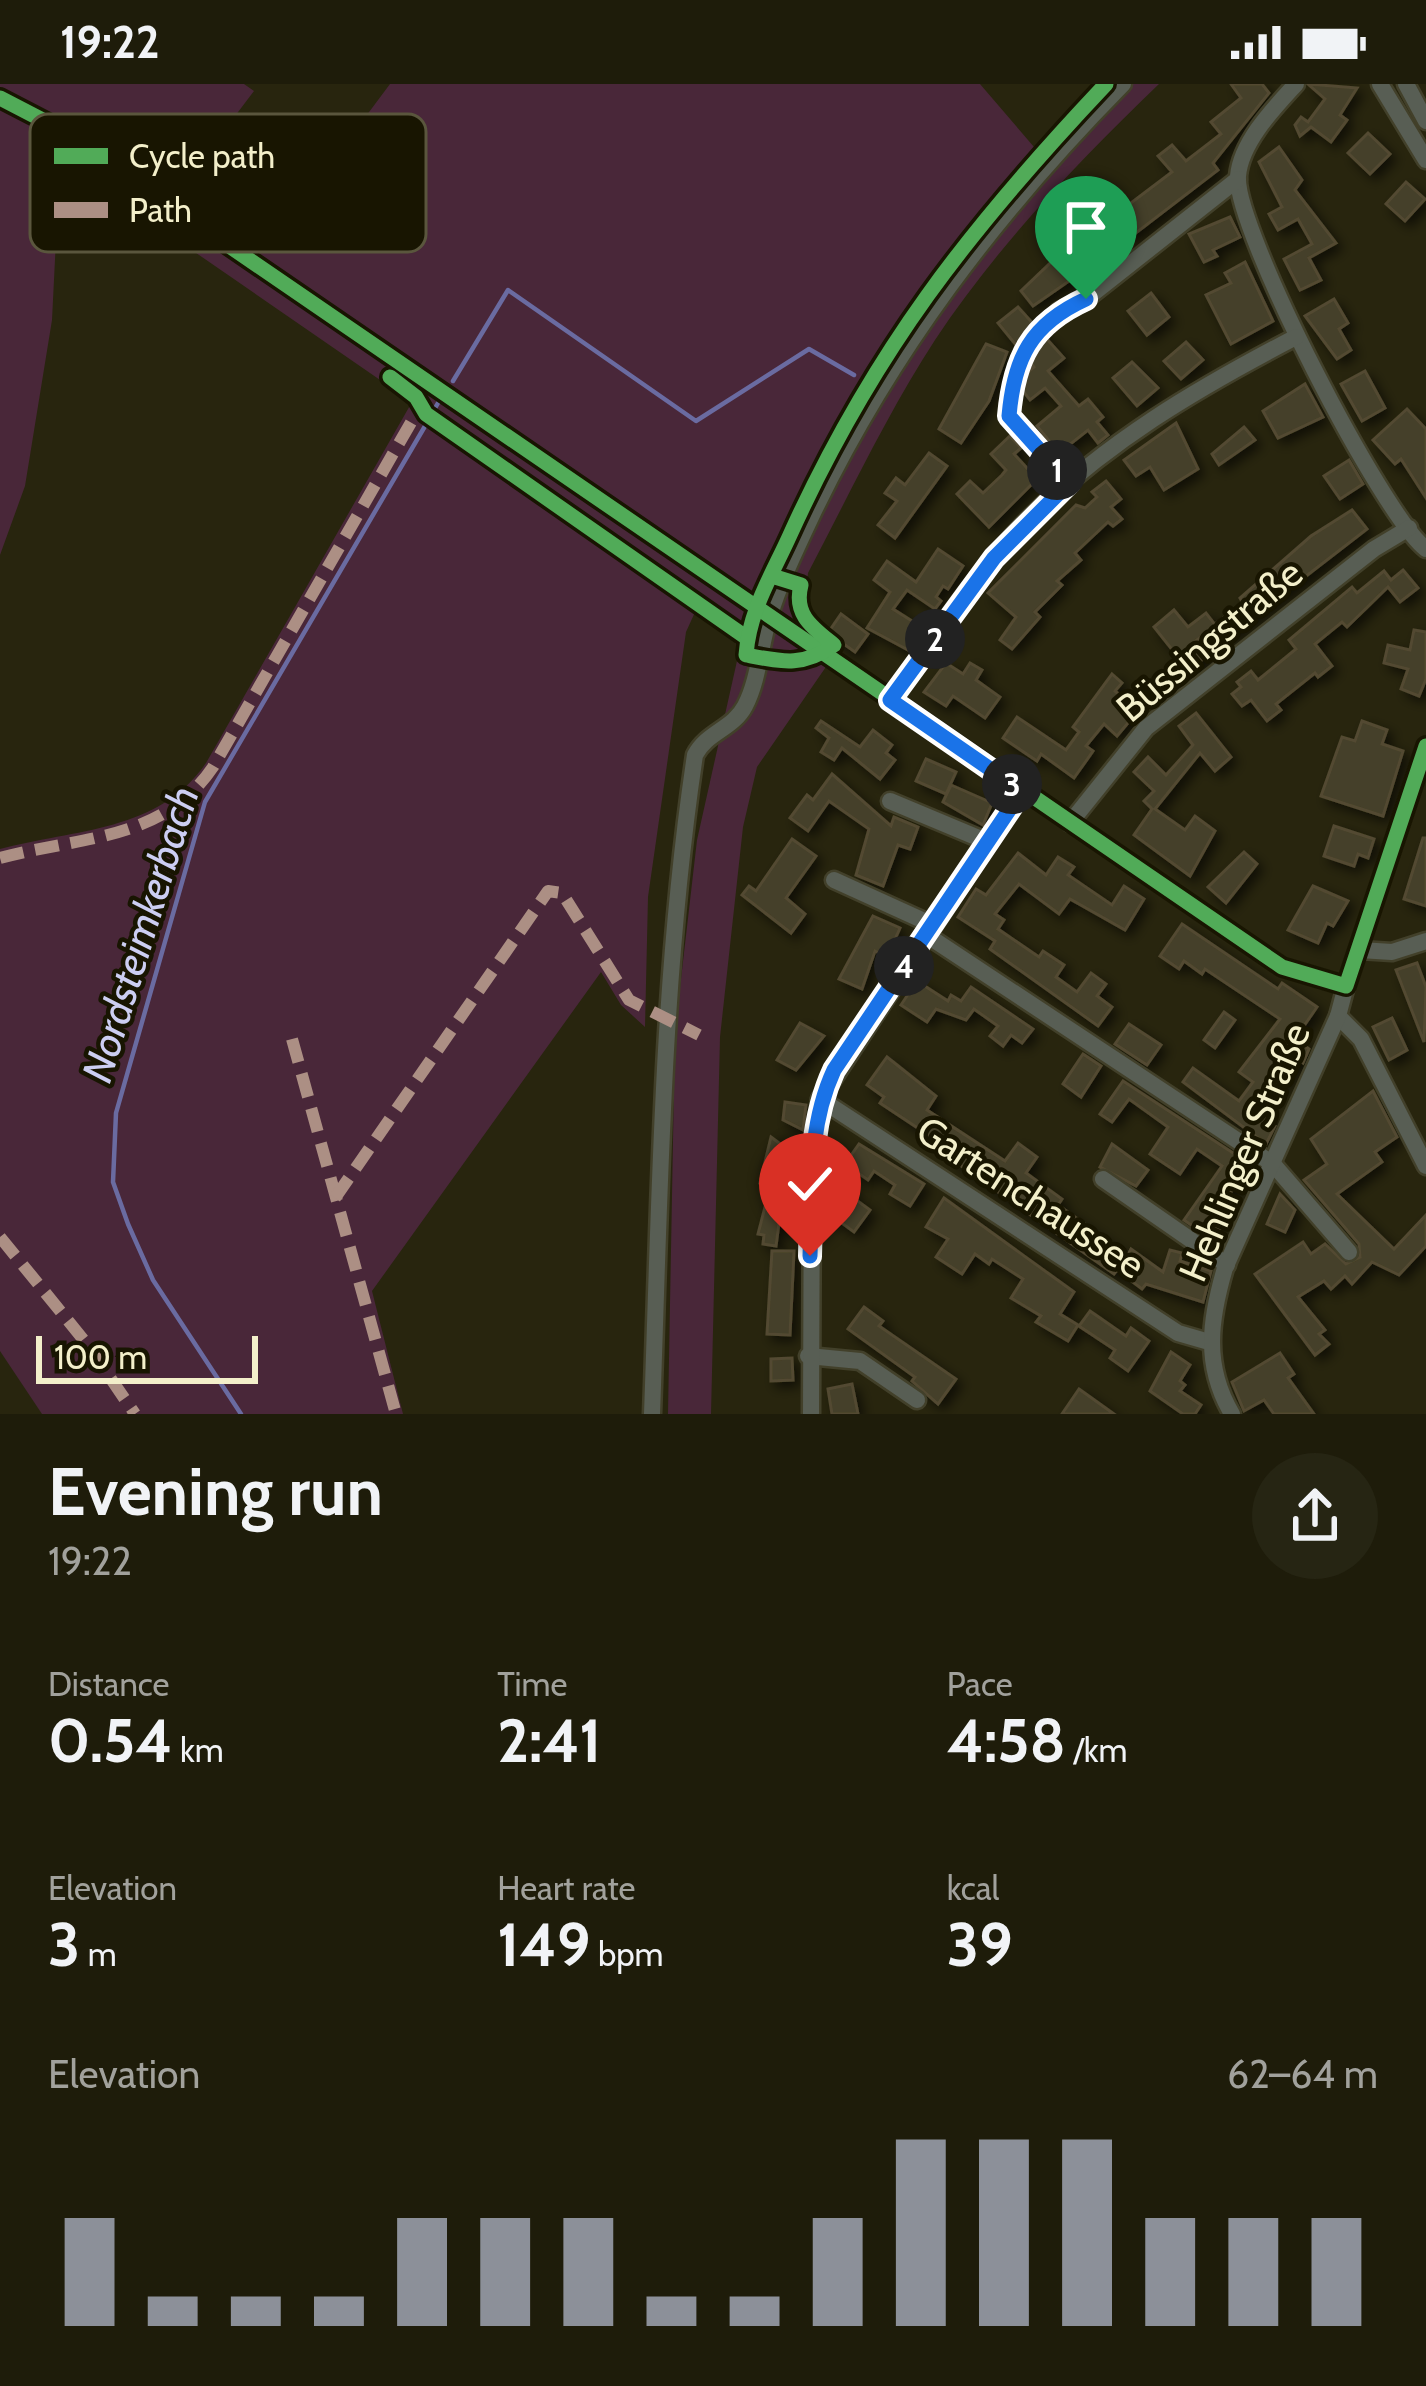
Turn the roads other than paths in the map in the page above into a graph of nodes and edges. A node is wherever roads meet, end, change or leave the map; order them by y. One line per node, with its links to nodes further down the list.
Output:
1 (1123, 84): 17 (street)
2 (1296, 84): 9 (street)
3 (1380, 84): 8 (street)
4 (1406, 84): 7 (street)
5 (0, 98): 6 (street)
6 (31, 114)
7 (1426, 121)
8 (1426, 160)
9 (1238, 179): 11 (street); 12 (street)
10 (236, 252): 17 (street)
11 (1059, 311)
12 (1296, 337): 14 (street); 15 (street)
13 (1011, 393): 14 (street)
14 (1069, 483): 18 (street)
15 (1408, 528): 16 (street); 22 (street, Büssingstraße)
16 (1426, 549)
17 (768, 619): 18 (street); 39 (street)
18 (890, 700): 20 (street)
19 (1426, 746): 27 (street)
20 (1022, 791): 22 (street); 23 (street)
21 (890, 801): 23 (street)
22 (1070, 823): 28 (street)
23 (988, 842): 25 (street)
24 (834, 880): 25 (street)
25 (929, 930): 30 (street); 31 (street)
26 (1426, 941): 27 (street)
27 (1360, 950): 28 (street, Hehlinger Straße)
28 (1346, 986): 29 (street, Hehlinger Straße)
29 (1338, 1016): 31 (street, Hehlinger Straße); 32 (street)
30 (820, 1099): 36 (street, Gartenchaussee); 37 (street)
31 (1273, 1164): 34 (street); 35 (street, Hehlinger Straße)
32 (1426, 1166)
33 (1103, 1179): 35 (street)
34 (1349, 1252)
35 (1227, 1264): 36 (street, Hehlinger Straße)
36 (1209, 1342): 41 (street, Hehlinger Straße)
37 (808, 1356): 38 (street); 40 (street)
38 (917, 1400)
39 (652, 1414)
40 (811, 1414)
41 (1232, 1414)

